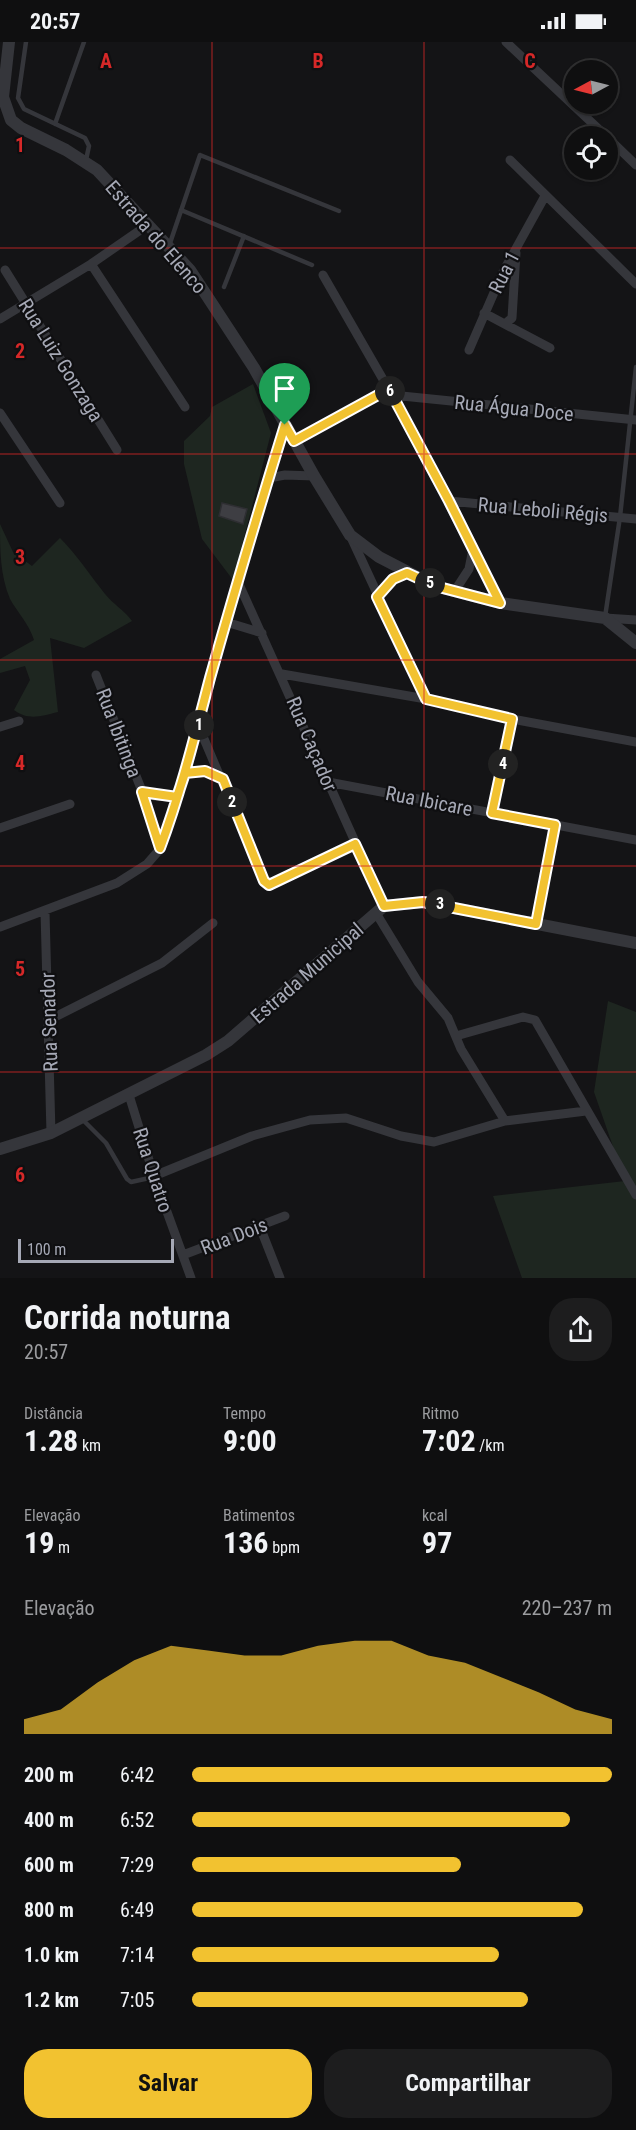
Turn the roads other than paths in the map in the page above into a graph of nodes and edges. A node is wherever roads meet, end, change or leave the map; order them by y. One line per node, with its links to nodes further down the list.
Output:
1 (9, 42): 9 (street, Estrada do Elenco)
2 (26, 42): 5 (lane)
3 (84, 42): 5 (lane)
4 (506, 42): 6 (street)
5 (55, 124): 9 (lane)
6 (595, 126)
7 (618, 148): 10 (street)
8 (510, 160): 11 (street)
9 (85, 162): 14 (street, Estrada do Elenco)
10 (636, 165)
11 (545, 196): 17 (street, Rua 1); 22 (street)
12 (181, 210): 13 (lane); 15 (lane); 16 (lane)
13 (339, 211)
14 (149, 224): 16 (street, Estrada do Elenco); 18 (street)
15 (244, 236): 19 (lane); 23 (lane)
16 (169, 246): 35 (street, Estrada do Elenco)
17 (516, 249): 25 (street, Rua 1); 27 (street)
18 (91, 264): 24 (street); 32 (street)
19 (312, 265)
20 (5, 270): 24 (street, Rua Luiz Gonzaga)
21 (323, 275): 31 (street)
22 (636, 284)
23 (224, 288)
24 (25, 304): 26 (street); 37 (street, Rua Luiz Gonzaga)
25 (484, 313): 27 (street); 29 (street, Rua 1)
26 (0, 319)
27 (505, 324): 28 (street)
28 (550, 348)
29 (469, 350)
30 (636, 367): 34 (lane)
31 (391, 392): 34 (street, Rua Água Doce); 36 (lane); 40 (street)
32 (185, 407)
33 (0, 413): 41 (street)
34 (634, 420): 42 (lane)
35 (285, 425): 36 (street, Estrada do Elenco); 39 (street)
36 (294, 441): 38 (street, Estrada do Elenco)
37 (117, 450)
38 (314, 476): 39 (street); 44 (street, Estrada do Elenco)
39 (269, 478): 47 (street)
40 (449, 501): 42 (street, Rua Leboli Régis); 45 (street)
41 (60, 503)
42 (620, 517): 43 (street, Rua Leboli Régis); 51 (lane)
43 (636, 519)
44 (350, 535): 46 (street, Estrada do Elenco); 49 (street)
45 (473, 549): 48 (street); 50 (street)
46 (407, 573): 48 (street, Estrada do Elenco); 49 (street)
47 (238, 582): 53 (street); 54 (street, Rua Caçador)
48 (454, 592): 50 (street, Estrada do Elenco)
49 (377, 597): 58 (street)
50 (500, 603): 51 (street, Estrada do Elenco)
51 (605, 618): 52 (street, Estrada do Elenco); 55 (street)
52 (636, 620)
53 (226, 622): 54 (street); 61 (street)
54 (262, 633): 56 (street, Rua Caçador)
55 (636, 643)
56 (282, 674): 58 (street); 65 (street, Rua Caçador)
57 (96, 675): 66 (street, Rua Ibitinga)
58 (426, 699): 62 (street)
59 (19, 721): 60 (street)
60 (0, 727)
61 (199, 727): 63 (street); 64 (street)
62 (636, 742)
63 (185, 773): 64 (street); 67 (street)
64 (223, 779): 72 (street)
65 (328, 782): 70 (street, Rua Ibicare); 73 (street, Rua Caçador)
66 (142, 792): 67 (street, Rua Ibitinga); 71 (street, Rua Ibitinga)
67 (177, 797): 71 (street)
68 (70, 804): 69 (street)
69 (0, 828)
70 (636, 840)
71 (160, 848): 74 (street)
72 (264, 881)
73 (380, 910): 77 (street); 79 (street, Rua Caçador); 80 (street, Estrada Municipal)
74 (45, 912): 76 (street); 78 (street, Rua Senador)
75 (213, 923): 78 (street)
76 (0, 927)
77 (636, 943)
78 (50, 1020): 84 (street, Rua Senador)
79 (456, 1036): 81 (street); 83 (street, Rua Caçador)
80 (129, 1095): 82 (street, Estrada Municipal); 86 (street, Rua Quatro)
81 (586, 1111): 83 (street); 87 (street)
82 (81, 1118): 84 (street, Estrada Municipal); 86 (lane)
83 (505, 1121): 86 (street)
84 (51, 1133): 85 (street, Estrada Municipal)
85 (0, 1149)
86 (154, 1176): 90 (street, Rua Quatro)
87 (636, 1195)
88 (285, 1216): 89 (street, Rua Dois)
89 (260, 1227): 90 (street, Rua Dois); 92 (street)
90 (183, 1255): 91 (street, Rua Quatro)
91 (191, 1278)
92 (280, 1278)

